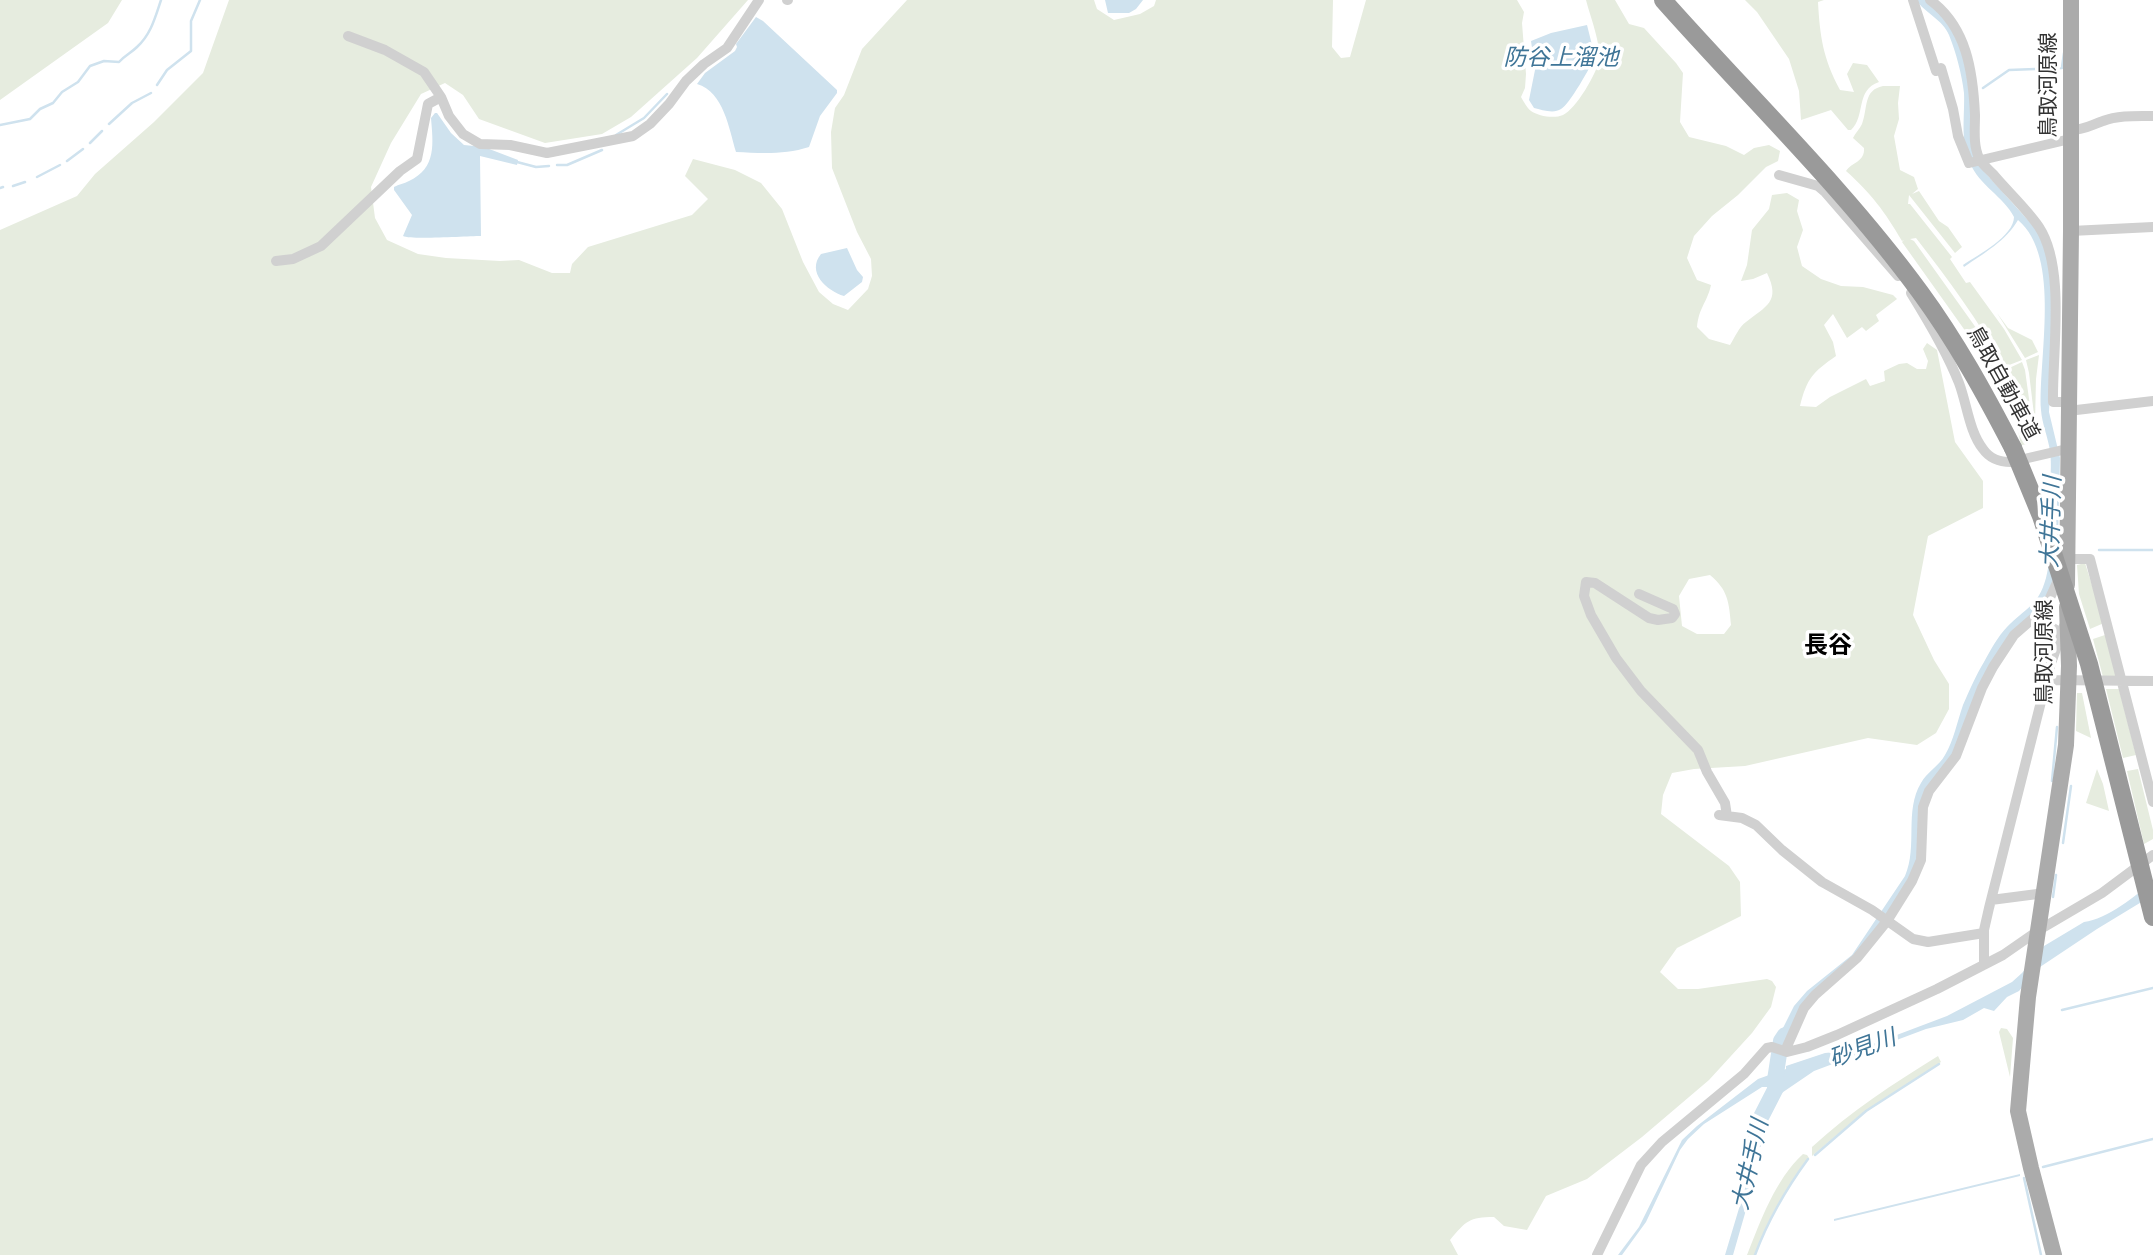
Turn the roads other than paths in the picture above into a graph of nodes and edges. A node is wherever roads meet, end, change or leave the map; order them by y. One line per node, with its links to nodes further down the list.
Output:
1 (759, 0): 8 (street)
2 (1663, 0): 18 (highway, 鳥取自動車道)
3 (1673, 0): 18 (highway, 鳥取自動車道)
4 (1913, 0): 11 (street)
5 (1930, 0): 11 (street)
6 (2071, 0): 10 (main road, 鳥取河原線)
7 (348, 36): 8 (street)
8 (441, 97): 15 (street)
9 (2153, 117): 10 (street)
10 (2071, 135): 11 (street); 14 (main road, 鳥取河原線)
11 (1979, 159): 17 (street)
12 (1779, 175): 19 (street)
13 (2153, 227): 14 (street)
14 (2071, 231): 17 (main road, 鳥取河原線)
15 (276, 261)
16 (2153, 401): 17 (street)
17 (2068, 407): 19 (main road, 鳥取河原線)
18 (2015, 446): 32 (highway, 鳥取自動車道); 34 (highway, 鳥取自動車道, bridge)
19 (2064, 450): 20 (main road, 鳥取河原線)
20 (2066, 559): 22 (main road, 鳥取河原線); 23 (street); 27 (street)
21 (1639, 594): 35 (street)
22 (2068, 615): 24 (street); 26 (main road, 鳥取河原線)
23 (2035, 617): 24 (street); 35 (street)
24 (2061, 633): 25 (street)
25 (2046, 681): 26 (street); 33 (street)
26 (2069, 681): 27 (street); 31 (main road, 鳥取河原線)
27 (2122, 681): 28 (street); 29 (street)
28 (2153, 681)
29 (2153, 802)
30 (2153, 855): 36 (street)
31 (2045, 893): 33 (street); 36 (main road, 鳥取河原線)
32 (2153, 894)
33 (1991, 900): 37 (street)
34 (2153, 917)
35 (1883, 918): 37 (street); 39 (street)
36 (2039, 930): 38 (street); 41 (main road, 鳥取河原線)
37 (1984, 933): 38 (street)
38 (1984, 965): 39 (street)
39 (1780, 1049): 40 (street)
40 (1597, 1255)
41 (2054, 1255)

